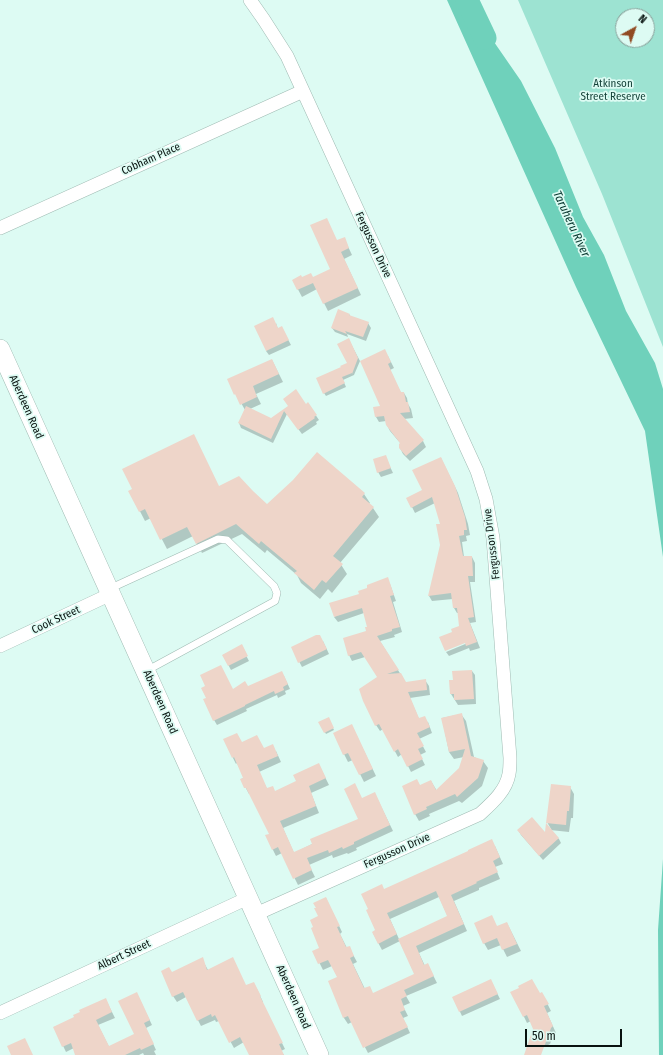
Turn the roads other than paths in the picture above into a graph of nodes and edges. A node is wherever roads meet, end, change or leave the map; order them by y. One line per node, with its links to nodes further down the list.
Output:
1 (250, 0): 2 (street, Fergusson Drive)
2 (303, 91): 3 (street, Cobham Place); 9 (street, Fergusson Drive)
3 (0, 228)
4 (0, 349): 5 (street, Aberdeen Road)
5 (4, 368): 6 (street, Aberdeen Road)
6 (110, 591): 7 (street, Cook Street); 8 (street, Aberdeen Road); 8 (lane)
7 (0, 646)
8 (146, 672): 9 (street, Aberdeen Road)
9 (252, 906): 10 (street, Albert Street); 11 (street, Aberdeen Road)
10 (0, 1013)
11 (319, 1055)

